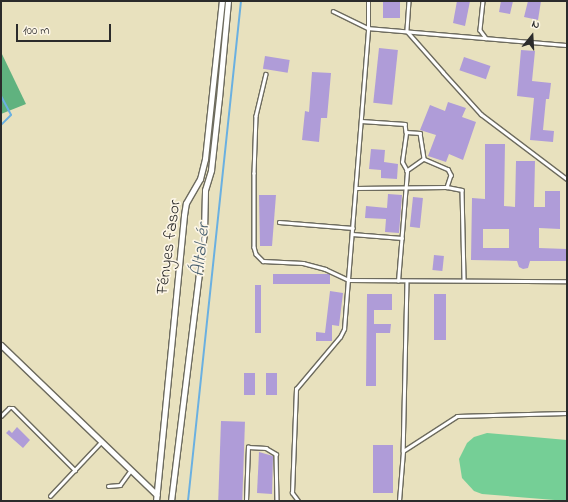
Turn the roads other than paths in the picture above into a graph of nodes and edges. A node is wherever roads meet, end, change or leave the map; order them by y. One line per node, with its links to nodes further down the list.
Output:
1 (222, 1): 37 (street, Fényes fasor)
2 (228, 1): 40 (street)
3 (368, 1): 7 (lane)
4 (409, 1): 8 (lane)
5 (483, 1): 9 (lane)
6 (333, 11): 7 (lane)
7 (368, 28): 8 (lane); 12 (lane)
8 (407, 31): 9 (lane); 16 (lane)
9 (487, 38): 10 (lane)
10 (567, 45)
11 (266, 74): 24 (lane)
12 (361, 121): 13 (lane); 18 (lane)
13 (406, 132): 14 (lane); 15 (lane)
14 (424, 159): 15 (lane); 17 (lane)
15 (408, 171): 19 (lane)
16 (567, 179)
17 (447, 187): 19 (lane); 25 (lane)
18 (356, 188): 19 (lane); 21 (lane)
19 (406, 188): 23 (lane)
20 (279, 222): 21 (lane)
21 (353, 228): 22 (lane)
22 (352, 234): 23 (lane); 24 (lane)
23 (402, 238): 26 (lane)
24 (349, 280): 26 (lane); 43 (lane)
25 (464, 280): 27 (lane); 28 (lane)
26 (398, 281): 27 (lane)
27 (407, 281): 33 (lane)
28 (567, 281)
29 (1, 345): 32 (street)
30 (567, 413): 33 (lane)
31 (1, 416): 34 (lane)
32 (101, 442): 34 (lane); 35 (street)
33 (403, 451): 44 (lane)
34 (75, 470): 38 (lane)
35 (130, 471): 36 (lane); 37 (street)
36 (108, 486)
37 (156, 495): 39 (street, Fényes fasor)
38 (50, 496)
39 (156, 501)
40 (171, 501)
41 (246, 501): 42 (lane)
42 (277, 501)
43 (298, 501)
44 (399, 501)

